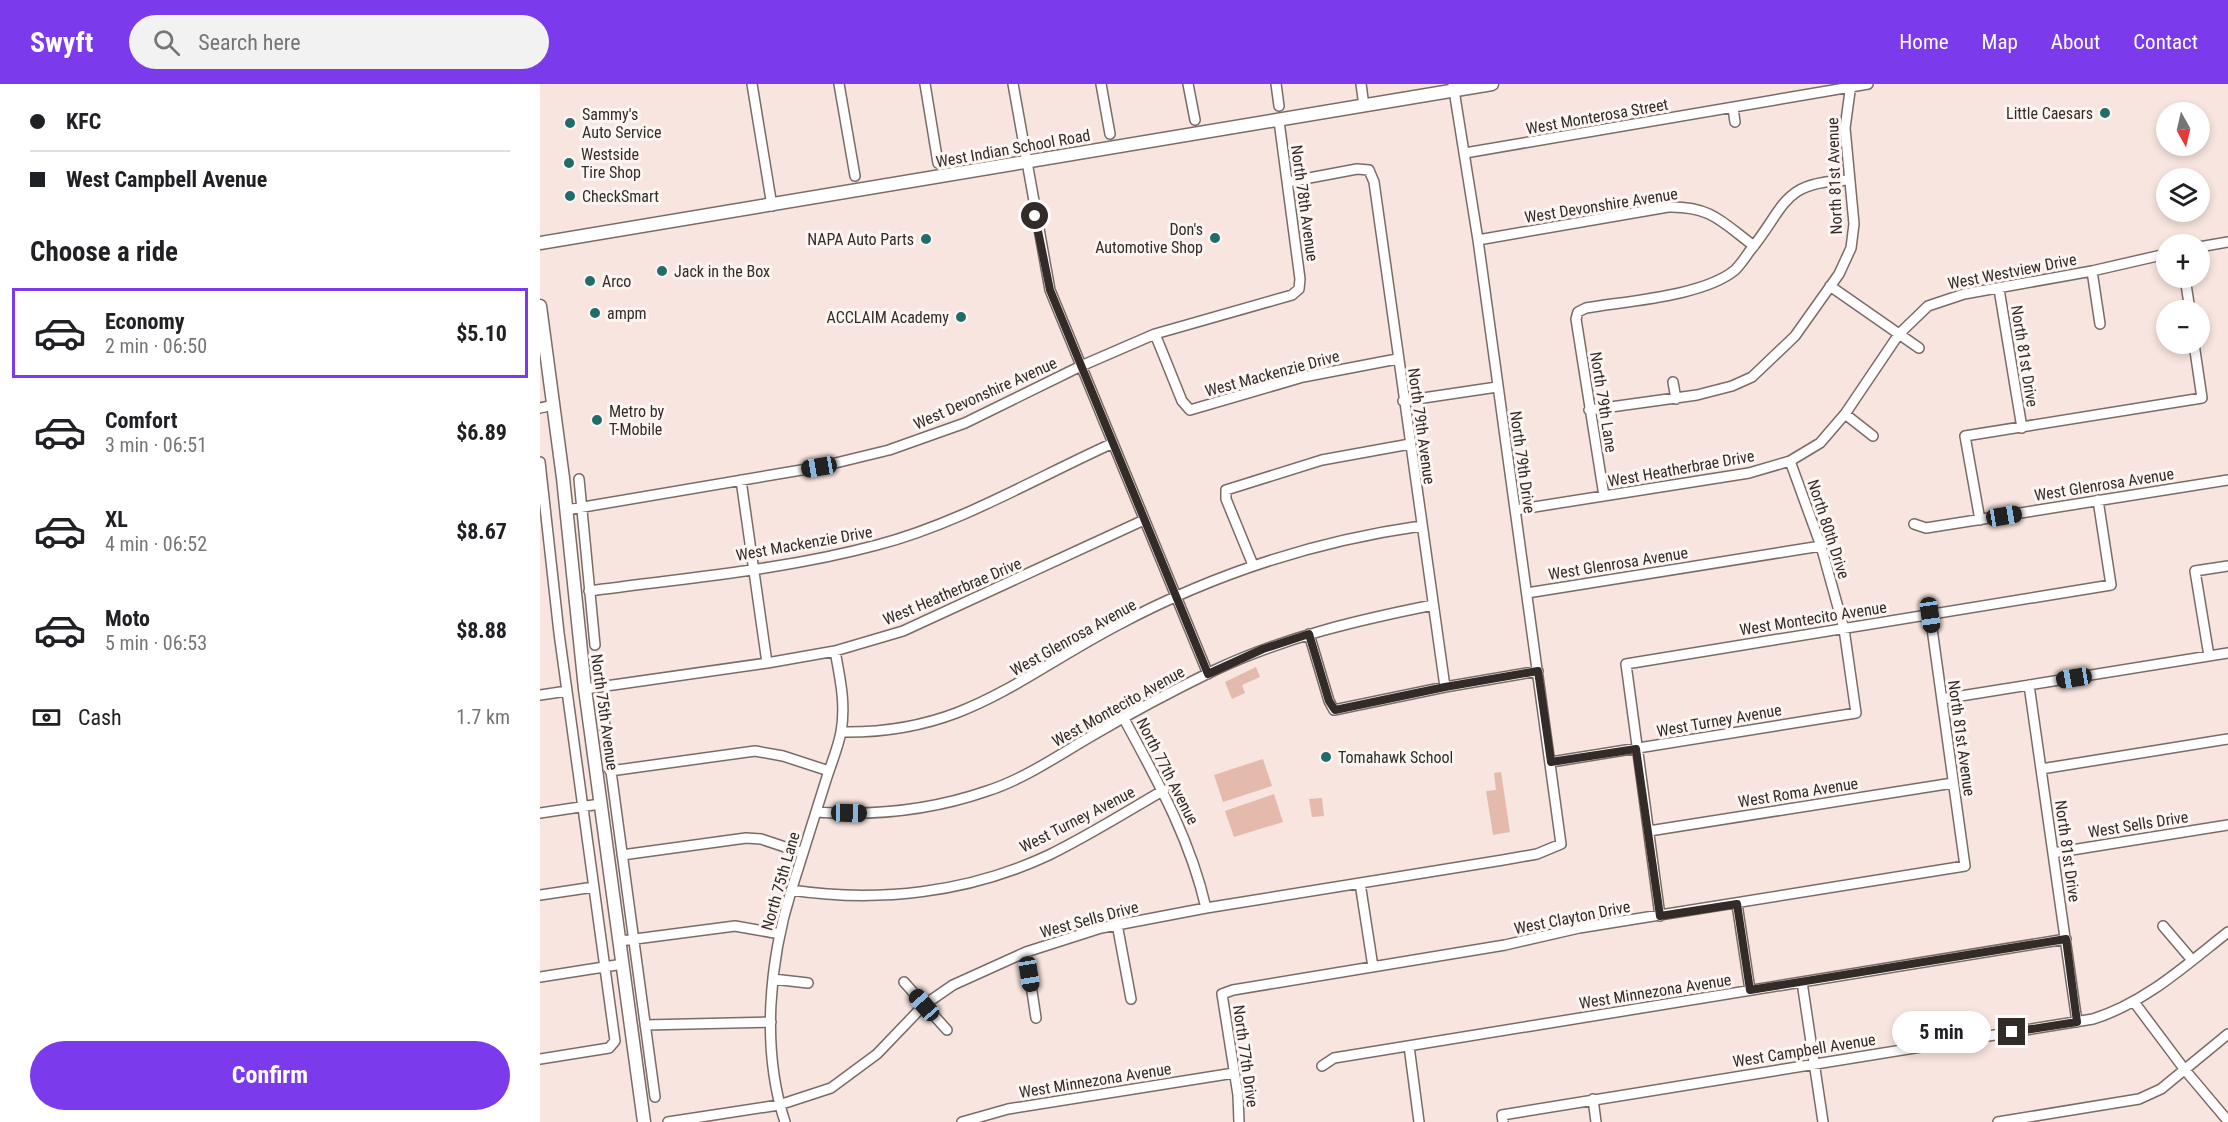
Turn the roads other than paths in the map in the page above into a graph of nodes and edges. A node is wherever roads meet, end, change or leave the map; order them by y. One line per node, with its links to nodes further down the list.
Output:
1 (752, 84): 26 (street)
2 (839, 84): 23 (street)
3 (925, 84): 21 (street)
4 (1013, 84): 22 (street)
5 (1101, 84): 19 (street)
6 (1188, 84): 16 (street)
7 (1276, 84): 13 (street)
8 (1361, 84): 14 (street)
9 (1492, 84): 12 (main road, West Indian School Road)
10 (1868, 84): 11 (street, West Monterosa Street)
11 (1851, 86): 15 (street, West Monterosa Street); 24 (street, North 81st Avenue)
12 (1453, 87): 14 (main road, West Indian School Road); 20 (street, North 79th Drive)
13 (1279, 106)
14 (1364, 106): 17 (main road, West Indian School Road)
15 (1733, 108): 18 (street); 20 (street, West Monterosa Street)
16 (1195, 120)
17 (1279, 120): 22 (main road, West Indian School Road); 25 (street, North 78th Avenue)
18 (1735, 122)
19 (1110, 134)
20 (1465, 153): 27 (street, North 79th Drive)
21 (939, 163)
22 (1027, 163): 26 (main road, West Indian School Road); 44 (street)
23 (855, 176)
24 (1849, 180): 31 (street); 34 (street, North 81st Avenue)
25 (1288, 182): 35 (street, North 78th Avenue); 43 (street, North 79th Avenue)
26 (772, 206): 29 (main road, West Indian School Road)
27 (1478, 240): 31 (street, West Devonshire Avenue); 46 (street, North 79th Drive)
28 (2228, 242): 30 (street)
29 (540, 243)
30 (2210, 245)
31 (1754, 246): 51 (street, North 79th Lane)
32 (2156, 256): 33 (street, West Westview Drive)
33 (2092, 271): 36 (street, West Westview Drive); 38 (street)
34 (1830, 286): 40 (street); 47 (street)
35 (1299, 289): 39 (street, West Devonshire Avenue)
36 (1999, 289): 40 (street, West Westview Drive); 53 (street, North 81st Drive)
37 (540, 306): 49 (main road, North 75th Avenue)
38 (2100, 324)
39 (1155, 334): 43 (street, West Mackenzie Drive); 44 (street, West Devonshire Avenue)
40 (1899, 334): 41 (street); 52 (street, West Heatherbrae Drive)
41 (1919, 348)
42 (2195, 354): 53 (street)
43 (1397, 358): 48 (street, North 79th Avenue)
44 (1081, 366): 55 (street); 60 (street, West Devonshire Avenue)
45 (1673, 382): 47 (street)
46 (1497, 387): 48 (street); 66 (street, North 79th Drive)
47 (1676, 399): 51 (street)
48 (1403, 400): 56 (street, North 79th Avenue)
49 (554, 405): 50 (street); 65 (main road, North 75th Avenue)
50 (540, 408)
51 (1589, 410): 62 (street, North 79th Lane)
52 (1845, 414): 54 (street); 57 (street, West Heatherbrae Drive)
53 (2022, 428): 68 (street)
54 (1873, 436)
55 (1111, 444): 67 (street); 74 (street, West Mackenzie Drive)
56 (1410, 444): 70 (street, North 79th Avenue); 72 (street)
57 (1790, 461): 62 (street, West Heatherbrae Drive); 71 (street, North 80th Drive)
58 (540, 462): 92 (street)
59 (579, 479): 64 (street, North 75th Avenue)
60 (741, 480): 64 (street, West Devonshire Avenue); 74 (street)
61 (2228, 480): 63 (street, West Glenrosa Avenue)
62 (1604, 496): 66 (street, West Heatherbrae Drive)
63 (2098, 500): 68 (street, West Glenrosa Avenue); 79 (street, West Montecito Avenue)
64 (581, 508): 65 (street, West Devonshire Avenue); 75 (street, North 75th Avenue)
65 (566, 510): 91 (main road, North 75th Avenue)
66 (1515, 510): 76 (street, North 79th Drive)
67 (1144, 520): 77 (street); 83 (street, West Heatherbrae Drive)
68 (1980, 520): 69 (street, West Glenrosa Avenue)
69 (1914, 524)
70 (1421, 526): 72 (street, West Glenrosa Avenue); 78 (street, North 79th Avenue)
71 (1821, 546): 76 (street, West Glenrosa Avenue); 80 (street, North 80th Drive)
72 (1253, 565): 77 (street, West Glenrosa Avenue)
73 (2228, 566): 85 (street)
74 (754, 568): 75 (street, West Mackenzie Drive); 86 (street)
75 (589, 591): 82 (street, North 75th Avenue)
76 (1527, 593): 87 (street, North 79th Drive)
77 (1177, 598): 88 (street); 98 (street, West Glenrosa Avenue)
78 (1433, 605): 81 (street, West Montecito Avenue); 90 (street, North 79th Avenue)
79 (1930, 615): 80 (street, West Montecito Avenue); 94 (street, North 81st Avenue)
80 (1844, 628): 96 (street, North 80th Drive); 100 (street, West Montecito Avenue)
81 (1309, 634): 88 (street, West Montecito Avenue); 90 (street)
82 (595, 645)
83 (835, 651): 86 (street, West Heatherbrae Drive); 98 (street, North 75th Lane)
84 (2228, 653): 85 (street)
85 (2209, 656): 89 (street)
86 (767, 663): 91 (street, West Heatherbrae Drive)
87 (1538, 671): 90 (street); 101 (street, North 79th Drive)
88 (1208, 674): 97 (street, West Montecito Avenue)
89 (2029, 685): 94 (street); 102 (street, North 81st Drive)
90 (1445, 687)
91 (585, 689): 107 (main road, North 75th Avenue)
92 (567, 691): 93 (street); 108 (street)
93 (540, 695)
94 (1942, 699): 105 (street, North 81st Avenue)
95 (603, 712): 103 (street, North 75th Avenue)
96 (1856, 713): 100 (street, West Turney Avenue)
97 (1123, 717): 106 (street, North 77th Avenue); 109 (street, West Montecito Avenue)
98 (841, 732): 104 (street, North 75th Lane)
99 (2228, 739): 102 (street)
100 (1636, 749): 101 (street, West Turney Avenue); 112 (street)
101 (1551, 762): 113 (street, North 79th Drive)
102 (2041, 769): 115 (street, North 81st Drive)
103 (610, 771): 104 (street); 116 (street, North 75th Avenue)
104 (829, 771): 109 (street, North 75th Lane)
105 (1953, 783): 112 (street, West Roma Avenue); 117 (street, North 81st Avenue)
106 (1164, 790): 120 (street, West Turney Avenue); 123 (street, North 77th Avenue)
107 (600, 804): 108 (street); 131 (main road, North 75th Avenue)
108 (583, 807): 110 (street); 119 (street)
109 (816, 812): 114 (street, North 75th Lane)
110 (540, 813)
111 (2228, 825): 115 (street, West Sells Drive)
112 (1649, 831): 124 (street)
113 (1561, 844): 118 (street, West Sells Drive)
114 (804, 853): 116 (street); 120 (street, North 75th Lane)
115 (2053, 853): 130 (street, North 81st Drive)
116 (622, 855): 129 (street, North 75th Avenue)
117 (1965, 866): 122 (street, West Clayton Drive)
118 (1360, 883): 123 (street, West Sells Drive); 136 (street)
119 (594, 887): 121 (street); 135 (street)
120 (791, 890): 128 (street, North 75th Lane)
121 (540, 895)
122 (1737, 904): 124 (street, West Clayton Drive); 142 (street)
123 (1206, 908): 125 (street, West Sells Drive)
124 (1660, 916): 136 (street, West Clayton Drive)
125 (1117, 924): 132 (street, West Sells Drive); 144 (street)
126 (2163, 926): 133 (street)
127 (2228, 932): 133 (street, West Campbell Avenue)
128 (780, 934): 129 (street); 138 (street, North 75th Lane)
129 (633, 939): 131 (street); 150 (street, North 75th Avenue)
130 (2066, 939): 140 (street, West Minnezona Avenue); 149 (street, North 81st Drive)
131 (620, 941): 134 (main road, North 75th Avenue)
132 (1026, 952): 146 (street, West Sells Drive); 147 (street)
133 (2192, 960): 145 (street, West Campbell Avenue)
134 (622, 964): 135 (street); 164 (main road, North 75th Avenue)
135 (605, 967): 137 (street); 154 (street)
136 (1373, 967): 143 (street, West Clayton Drive)
137 (540, 977)
138 (773, 979): 141 (street); 148 (street, North 75th Lane)
139 (904, 982): 146 (street)
140 (1802, 982): 142 (street, West Minnezona Avenue); 155 (street)
141 (808, 983)
142 (1750, 990): 153 (street, West Minnezona Avenue)
143 (1222, 994): 158 (street, North 77th Drive)
144 (1131, 999)
145 (2134, 1002): 149 (street, West Campbell Avenue); 157 (street)
146 (924, 1005): 151 (street); 161 (street, West Sells Drive)
147 (1036, 1018)
148 (771, 1022): 150 (street); 161 (street, North 75th Lane)
149 (2077, 1022): 155 (street, West Campbell Avenue)
150 (645, 1025): 159 (street, North 75th Avenue)
151 (947, 1030)
152 (2228, 1034): 157 (street)
153 (1408, 1046): 156 (street, West Minnezona Avenue); 169 (street)
154 (540, 1059)
155 (1814, 1064): 160 (street, West Campbell Avenue); 171 (street)
156 (1322, 1066)
157 (2185, 1070): 163 (street); 172 (street)
158 (1234, 1073): 167 (street, West Minnezona Avenue); 168 (street, North 77th Drive)
159 (655, 1097)
160 (1593, 1099): 162 (street, West Campbell Avenue); 170 (street)
161 (779, 1105): 165 (street, West Sells Drive); 166 (street, North 75th Lane)
162 (1502, 1118)
163 (2228, 1121)
164 (644, 1122)
165 (668, 1122)
166 (785, 1122)
167 (962, 1122)
168 (1239, 1122)
169 (1419, 1122)
170 (1596, 1122)
171 (1823, 1122)
172 (1998, 1122)

